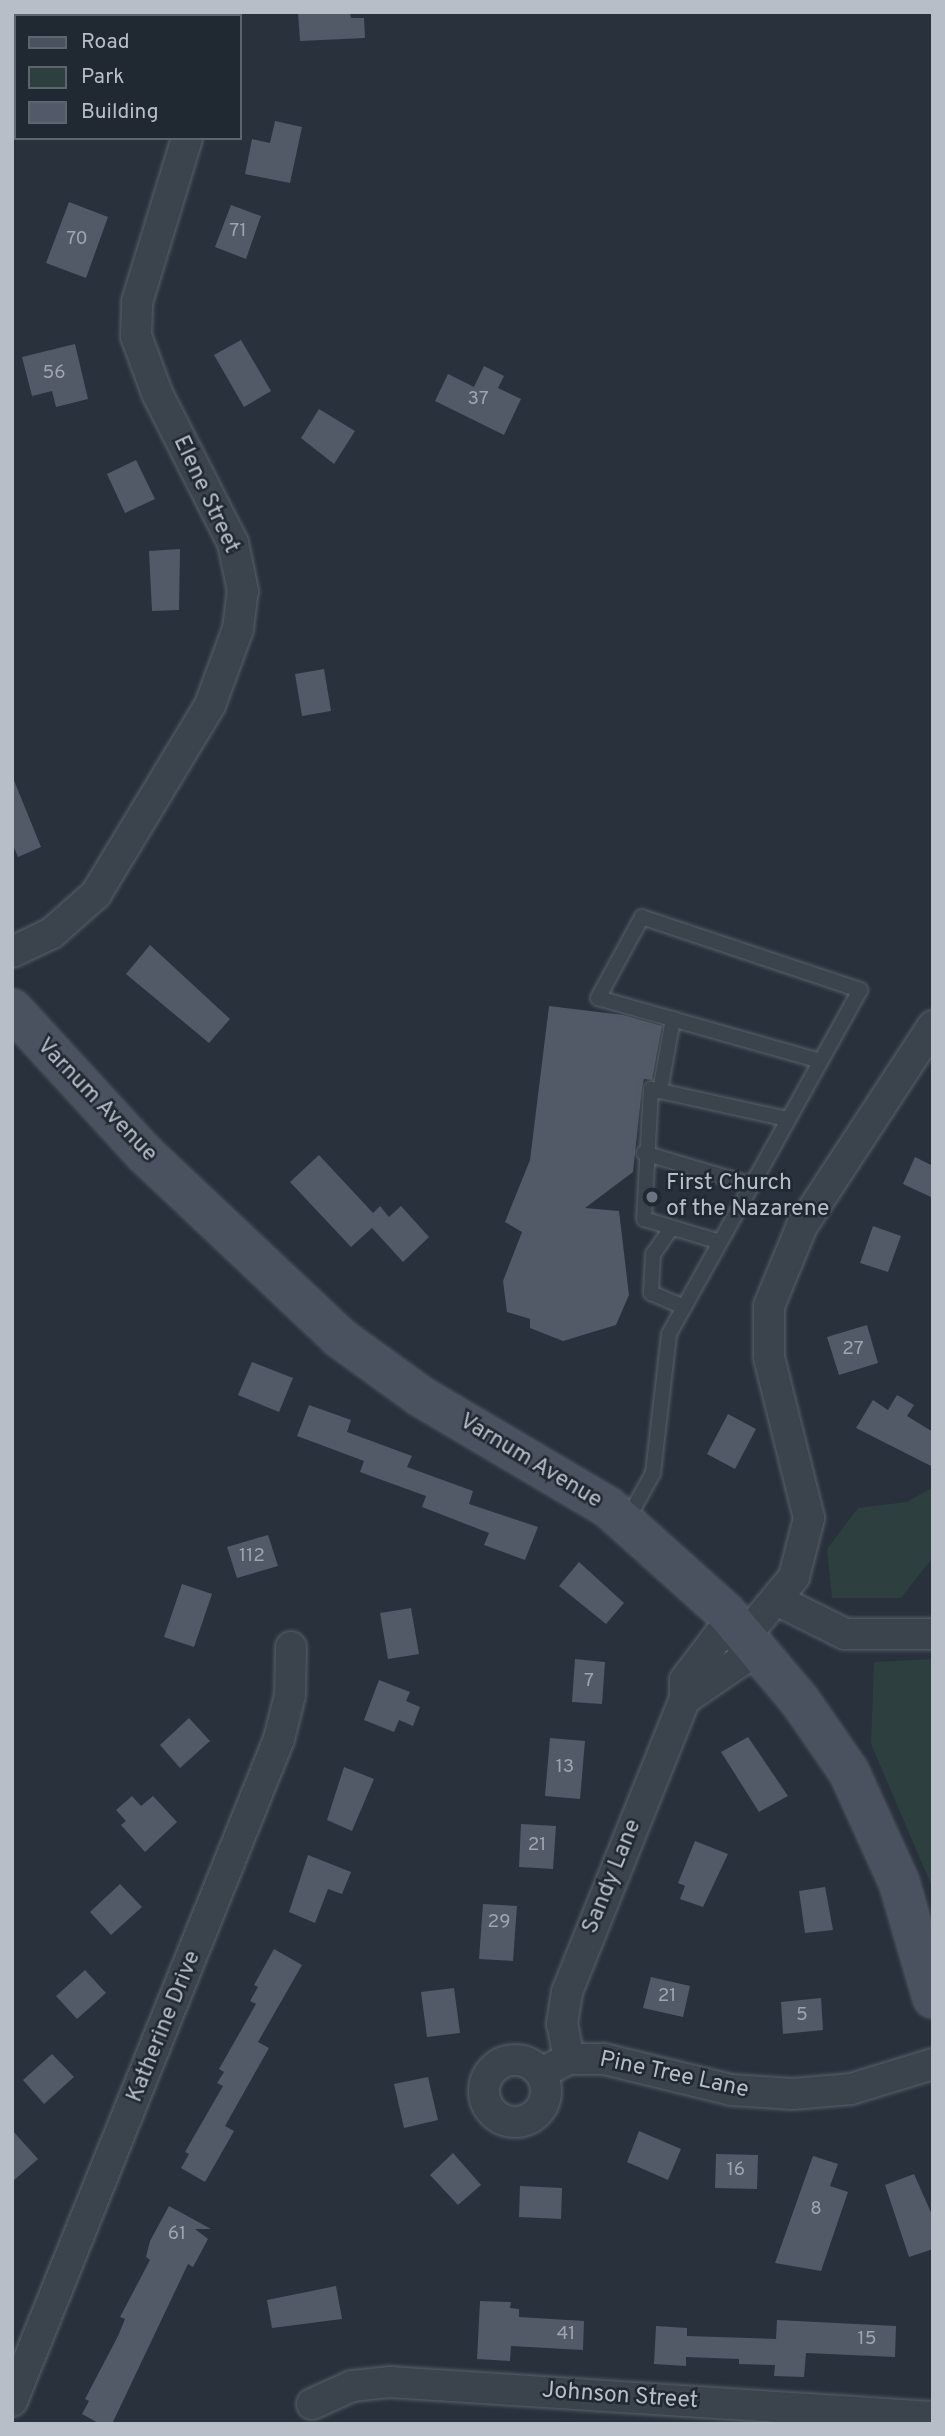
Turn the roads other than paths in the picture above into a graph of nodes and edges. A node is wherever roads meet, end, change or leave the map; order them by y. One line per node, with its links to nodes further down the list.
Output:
1 (186, 140): 2 (street, Elene Street)
2 (12, 952)
3 (12, 1009): 14 (main road, Varnum Avenue)
4 (673, 1019): 6 (lane); 6 (lane); 7 (lane)
5 (933, 1026): 15 (street)
6 (820, 1061): 8 (lane)
7 (660, 1091): 8 (lane); 9 (lane)
8 (788, 1119): 10 (lane)
9 (644, 1153): 10 (lane); 11 (lane)
10 (752, 1185): 12 (lane)
11 (670, 1230): 12 (lane); 13 (lane)
12 (720, 1242): 13 (lane)
13 (684, 1307): 14 (lane)
14 (627, 1521): 16 (main road, Varnum Avenue)
15 (777, 1600): 16 (street); 17 (street)
16 (746, 1634): 19 (main road, Varnum Avenue); 20 (street, Sandy Lane)
17 (933, 1634)
18 (291, 1647): 23 (street, Katherine Drive)
19 (933, 1998)
20 (569, 2059): 21 (street, Pine Tree Lane); 22 (street, Pine Tree Lane)
21 (933, 2064)
22 (541, 2073)
23 (12, 2401)
24 (312, 2404): 25 (street, Johnson Street)
25 (933, 2417)

